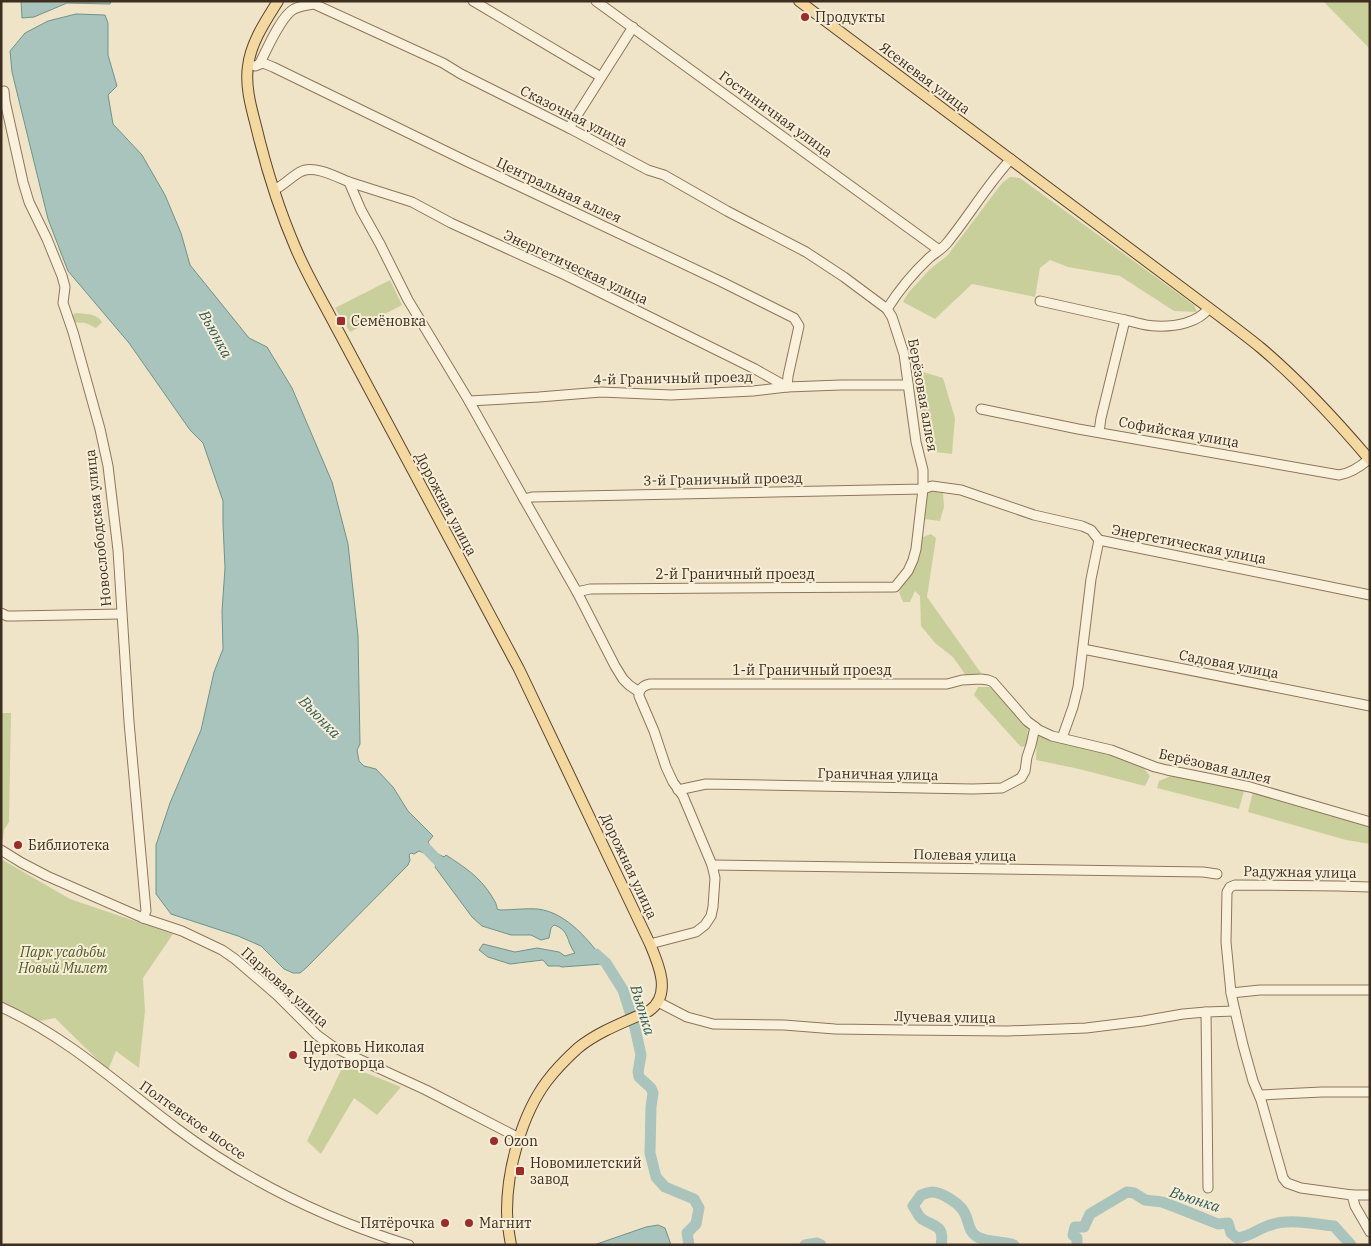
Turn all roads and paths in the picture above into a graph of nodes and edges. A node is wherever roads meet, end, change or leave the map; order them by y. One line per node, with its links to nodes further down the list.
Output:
1 (278, 1): 7 (main road, Дорожная улица)
2 (473, 1): 8 (street)
3 (596, 1): 5 (street, Гостиничная улица)
4 (799, 1): 11 (main road, Ясеневая улица)
5 (633, 27): 8 (street); 14 (street, Гостиничная улица)
6 (260, 63): 7 (street); 10 (street, Сказочная улица); 20 (street, Центральная аллея)
7 (248, 66): 13 (main road, Дорожная улица)
8 (601, 77): 10 (street)
9 (4, 90): 32 (street, Новослободская улица)
10 (570, 128): 17 (street, Сказочная улица)
11 (1011, 160): 14 (street); 16 (main road, Ясеневая улица)
12 (349, 182): 13 (street, Энергетическая улица); 20 (street, Энергетическая улица); 21 (street)
13 (274, 190): 46 (main road, Дорожная улица)
14 (939, 250): 17 (street)
15 (1040, 301): 18 (street)
16 (1209, 308): 18 (street); 24 (main road, Ясеневая улица)
17 (887, 309): 19 (street, Берёзовая аллея)
18 (1126, 320): 23 (street)
19 (908, 385): 20 (street, 4-й Граничный проезд); 25 (street, Берёзовая аллея)
20 (787, 387): 21 (street, 4-й Граничный проезд)
21 (469, 401): 26 (street)
22 (981, 409): 23 (street, Софийская улица)
23 (1099, 432): 24 (street, Софийская улица)
24 (1370, 459)
25 (923, 489): 26 (street, 3-й Граничный проезд); 27 (street, Энергетическая улица); 28 (street, Берёзовая аллея)
26 (524, 499): 29 (street)
27 (1099, 540): 30 (street, Энергетическая улица); 33 (street)
28 (895, 587): 29 (street, 2-й Граничный проезд)
29 (577, 592): 35 (street)
30 (1370, 595)
31 (1, 612): 32 (street)
32 (122, 614): 45 (street, Новослободская улица)
33 (1083, 649): 36 (street, Садовая улица); 38 (street)
34 (988, 680): 35 (street, 1-й Граничный проезд); 37 (street, Берёзовая аллея)
35 (639, 692): 39 (street)
36 (1370, 706)
37 (1035, 727): 38 (street, Берёзовая аллея); 39 (street, Граничная улица)
38 (1062, 738): 40 (street, Берёзовая аллея)
39 (678, 790): 42 (street)
40 (1370, 822)
41 (1, 850): 45 (street, Парковая улица)
42 (712, 865): 43 (street, Полевая улица); 46 (street)
43 (1217, 874)
44 (1370, 887): 48 (street, Радужная улица)
45 (143, 918): 55 (street, Парковая улица)
46 (650, 944): 49 (main road, Дорожная улица)
47 (1370, 990): 48 (street)
48 (1232, 993): 52 (street)
49 (658, 1002): 51 (street, Лучевая улица); 55 (main road)
50 (1, 1007): 60 (street, Полтевское шоссе)
51 (1206, 1012): 52 (street, Лучевая улица); 56 (street)
52 (1235, 1012): 54 (street)
53 (1370, 1092): 54 (street)
54 (1260, 1095): 57 (street)
55 (519, 1138): 61 (main road)
56 (1208, 1188)
57 (1352, 1195): 58 (street); 59 (street)
58 (1370, 1195)
59 (1370, 1232)
60 (409, 1245)
61 (511, 1245)

